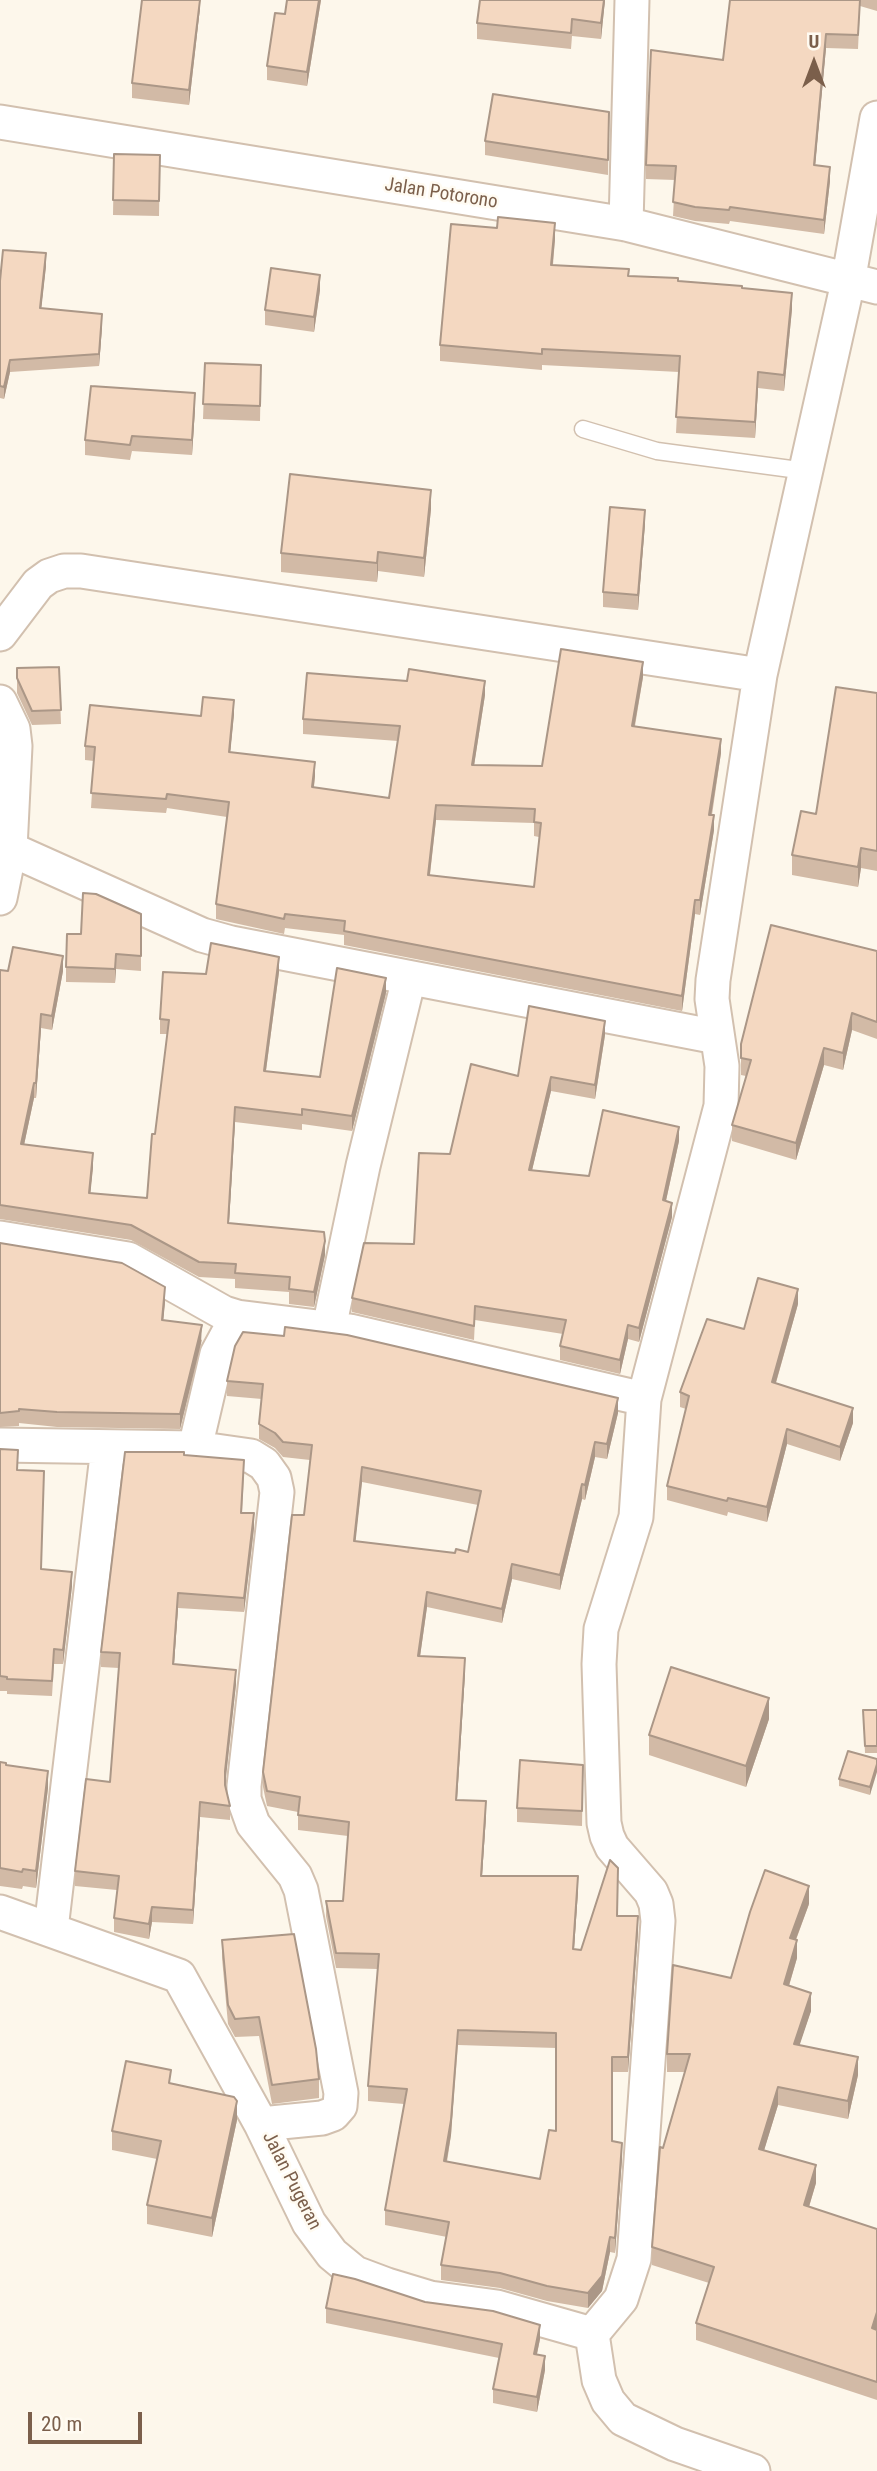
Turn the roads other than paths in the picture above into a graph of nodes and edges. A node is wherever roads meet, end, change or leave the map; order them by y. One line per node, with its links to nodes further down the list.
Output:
1 (632, 0): 4 (street)
2 (877, 118): 5 (street)
3 (0, 122): 4 (street, Jalan Potorono)
4 (626, 223): 5 (street, Jalan Potorono)
5 (863, 284): 7 (street)
6 (583, 429): 7 (lane)
7 (806, 471): 9 (street)
8 (0, 634): 9 (street)
9 (760, 675): 14 (street)
10 (0, 702): 11 (street)
11 (10, 849): 12 (street); 13 (street)
12 (0, 898)
13 (409, 978): 14 (street); 17 (street)
14 (718, 1037): 18 (street)
15 (0, 1238): 16 (street)
16 (237, 1317): 17 (street); 21 (street)
17 (329, 1328): 18 (street)
18 (645, 1399): 25 (street)
19 (0, 1446): 20 (street)
20 (108, 1447): 21 (street); 23 (street)
21 (195, 1448): 24 (street)
22 (0, 1912): 23 (street, Jalan Pugeran)
23 (51, 1929): 24 (street, Jalan Pugeran)
24 (261, 2124): 25 (street, Jalan Pugeran)
25 (592, 2334): 26 (street)
26 (753, 2471)

